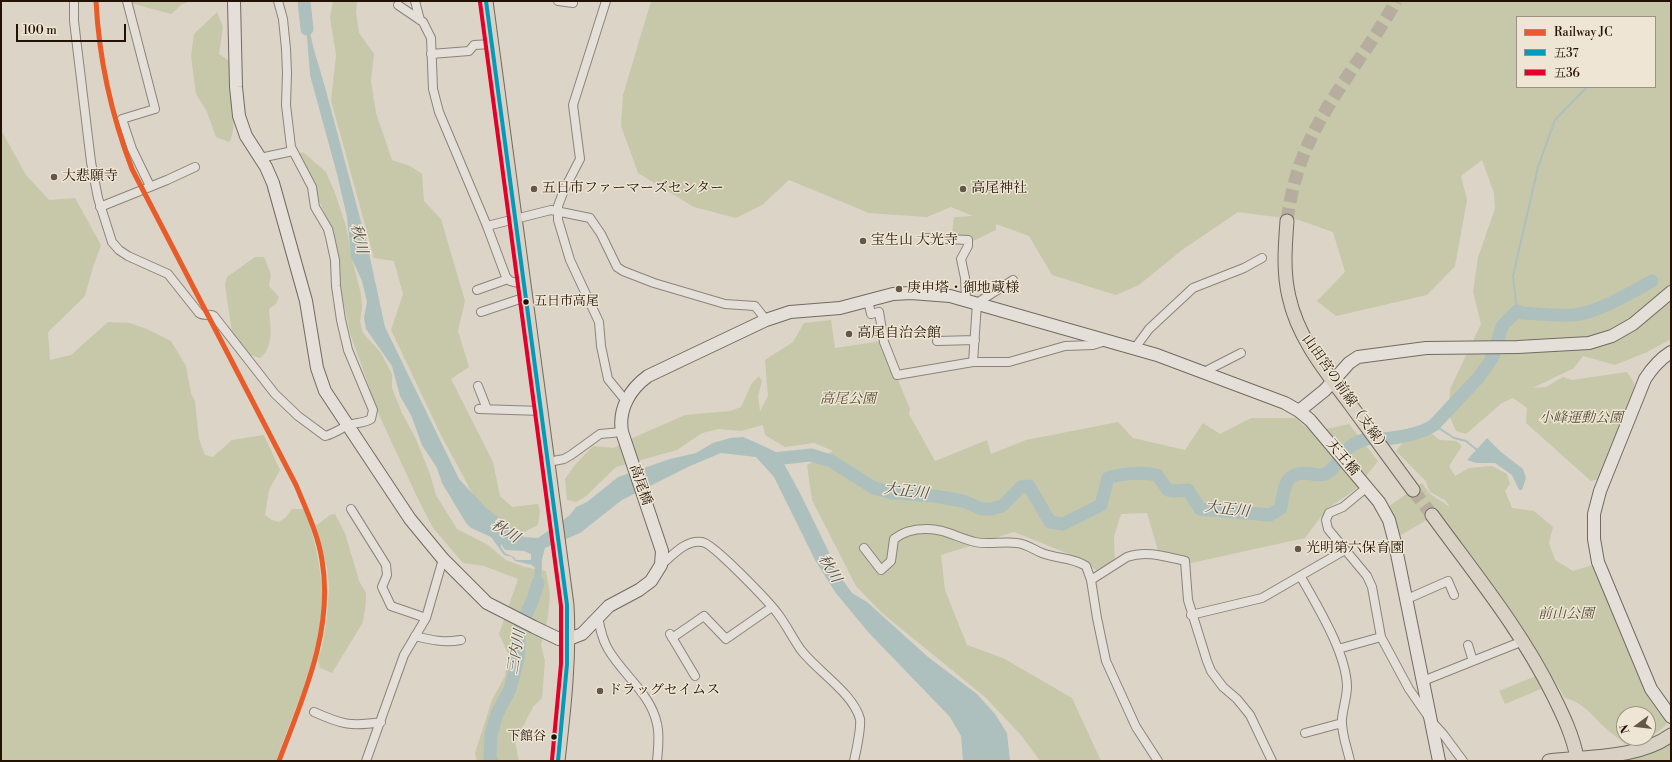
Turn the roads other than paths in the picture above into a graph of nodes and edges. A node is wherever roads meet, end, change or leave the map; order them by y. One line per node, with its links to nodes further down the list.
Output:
1 (74, 1): 18 (street)
2 (127, 1): 17 (street)
3 (234, 1): 15 (street)
4 (278, 1): 14 (street)
5 (415, 1): 11 (street)
6 (486, 1): 12 (main road)
7 (558, 1): 9 (street)
8 (606, 1): 19 (street)
9 (573, 3)
10 (398, 6): 11 (street)
11 (420, 20): 13 (street)
12 (492, 44): 13 (street); 20 (main road)
13 (431, 54): 22 (street)
14 (293, 151): 15 (street); 49 (street)
15 (260, 158): 49 (street)
16 (195, 167): 17 (street)
17 (150, 186): 18 (street)
18 (100, 207): 49 (street)
19 (558, 212): 20 (street); 33 (street); 44 (street)
20 (516, 218): 22 (street); 28 (main road)
21 (1287, 221): 42 (main road, 山田宮の前線（支線）)
22 (487, 226): 25 (street)
23 (927, 238): 31 (street)
24 (1262, 258): 37 (street)
25 (508, 279): 27 (street); 28 (street)
26 (1013, 280): 31 (street)
27 (477, 290)
28 (526, 291): 32 (street); 47 (main road)
29 (1671, 292): 42 (street)
30 (868, 300): 31 (street, 天王橋); 33 (street, 天王橋); 40 (street)
31 (971, 301): 34 (street); 36 (street, 天王橋)
32 (481, 312)
33 (766, 320): 44 (street, 天王橋)
34 (974, 340): 35 (street); 40 (street)
35 (937, 341)
36 (1108, 341): 37 (street, 天王橋); 40 (street)
37 (1135, 348): 41 (street, 天王橋)
38 (1671, 352): 80 (street)
39 (1241, 353): 41 (street)
40 (973, 362)
41 (1204, 372): 48 (street, 天王橋)
42 (1333, 382): 48 (street); 53 (main road, 山田宮の前線（支線）)
43 (478, 386): 46 (street)
44 (626, 401): 50 (street)
45 (479, 409): 46 (street)
46 (487, 409): 47 (street)
47 (542, 411): 51 (main road)
48 (1299, 411): 52 (street, 天王橋)
49 (347, 426): 58 (street)
50 (622, 432): 51 (street); 59 (street, 高尾橋)
51 (548, 462): 70 (main road)
52 (1363, 484): 57 (street); 63 (street, 天王橋)
53 (1413, 490)
54 (351, 510): 67 (street)
55 (1432, 515): 72 (main road)
56 (864, 548): 61 (street)
57 (1345, 550): 60 (street); 69 (street)
58 (443, 559): 67 (street); 70 (street)
59 (661, 565): 64 (street); 66 (street)
60 (1301, 576): 65 (street); 74 (street)
61 (1091, 580): 65 (street); 91 (street)
62 (1454, 595): 63 (street)
63 (1407, 600): 77 (street, 天王橋)
64 (772, 607): 76 (street); 90 (street)
65 (1191, 615): 92 (street)
66 (598, 617): 70 (street); 89 (street)
67 (426, 618): 68 (street)
68 (415, 636): 71 (street); 81 (street)
69 (1380, 637): 74 (street); 78 (street)
70 (569, 639): 88 (main road)
71 (461, 640)
72 (1523, 640): 75 (street); 86 (main road)
73 (1468, 645): 75 (street)
74 (1338, 649): 83 (street)
75 (1473, 661): 77 (street)
76 (695, 676)
77 (1424, 686): 78 (street); 82 (street, 天王橋)
78 (1412, 695): 82 (street)
79 (314, 712): 81 (street)
80 (1671, 717)
81 (380, 722): 87 (street)
82 (1432, 722): 94 (street, 天王橋); 95 (street)
83 (1342, 723): 84 (street); 93 (street)
84 (1305, 733)
85 (1671, 735): 86 (main road)
86 (1577, 758): 96 (main road)
87 (366, 761)
88 (558, 761)
89 (657, 761)
90 (854, 761)
91 (1158, 761)
92 (1272, 761)
93 (1350, 761)
94 (1439, 761)
95 (1463, 761)
96 (1549, 761)

